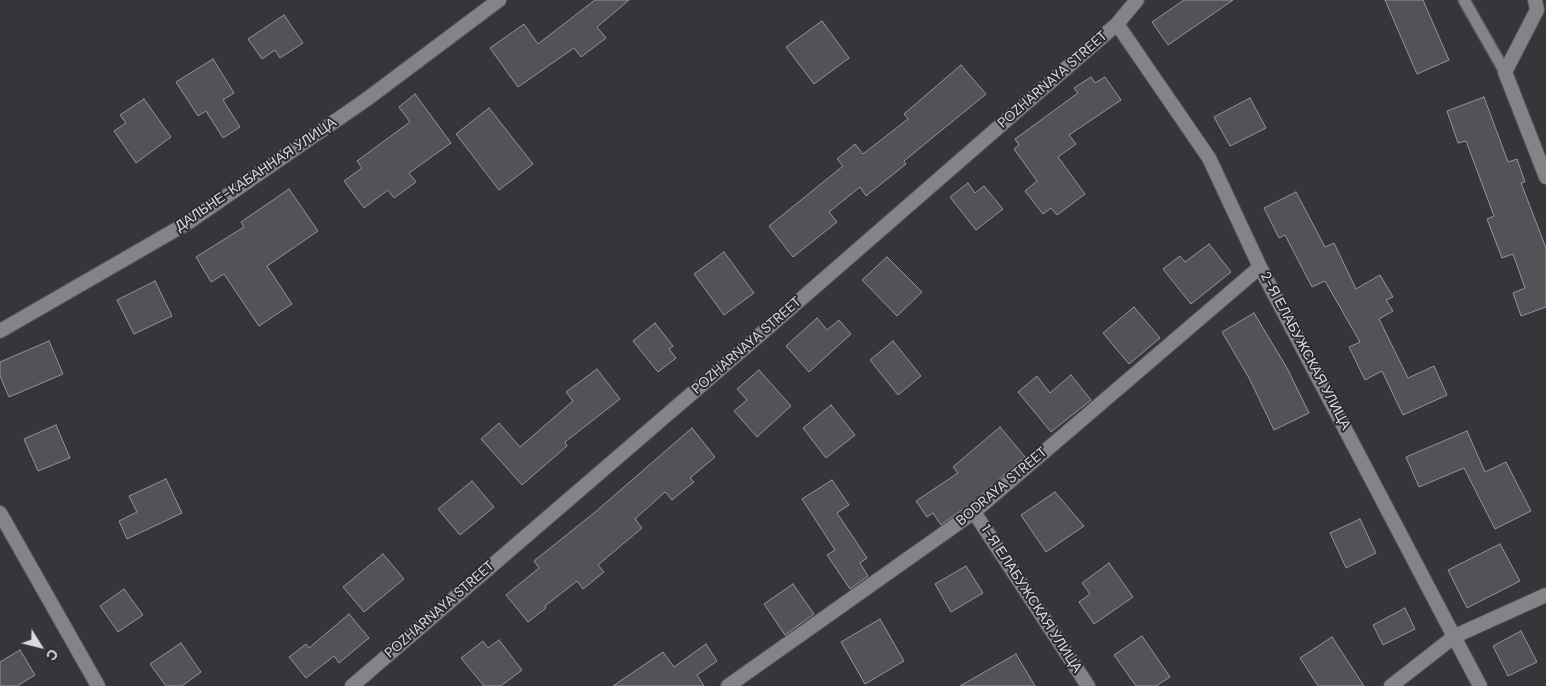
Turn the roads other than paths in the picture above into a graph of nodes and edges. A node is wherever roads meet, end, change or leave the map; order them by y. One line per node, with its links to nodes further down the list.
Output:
1 (499, 0): 9 (street, ДАЛЬНЕ-КАБАННАЯ УЛИЦА)
2 (1137, 0): 5 (street, POZHARNAYA STREET)
3 (1464, 0): 6 (lane)
4 (1535, 0): 6 (street)
5 (1117, 24): 8 (street, 2-Я ЕЛАБУЖСКАЯ УЛИЦА); 15 (street, POZHARNAYA STREET)
6 (1505, 72): 7 (street)
7 (1546, 177)
8 (1260, 267): 10 (street, BODRAYA STREET); 13 (street, 2-Я ЕЛАБУЖСКАЯ УЛИЦА)
9 (0, 331)
10 (974, 512): 16 (street, BODRAYA STREET); 17 (street, 1-Я ЕЛАБУЖСКАЯ УЛИЦА)
11 (0, 513): 14 (street)
12 (1546, 595): 13 (street)
13 (1455, 636): 18 (street); 19 (street, 2-Я ЕЛАБУЖСКАЯ УЛИЦА)
14 (98, 686)
15 (352, 686)
16 (728, 686)
17 (1088, 686)
18 (1391, 686)
19 (1480, 686)

